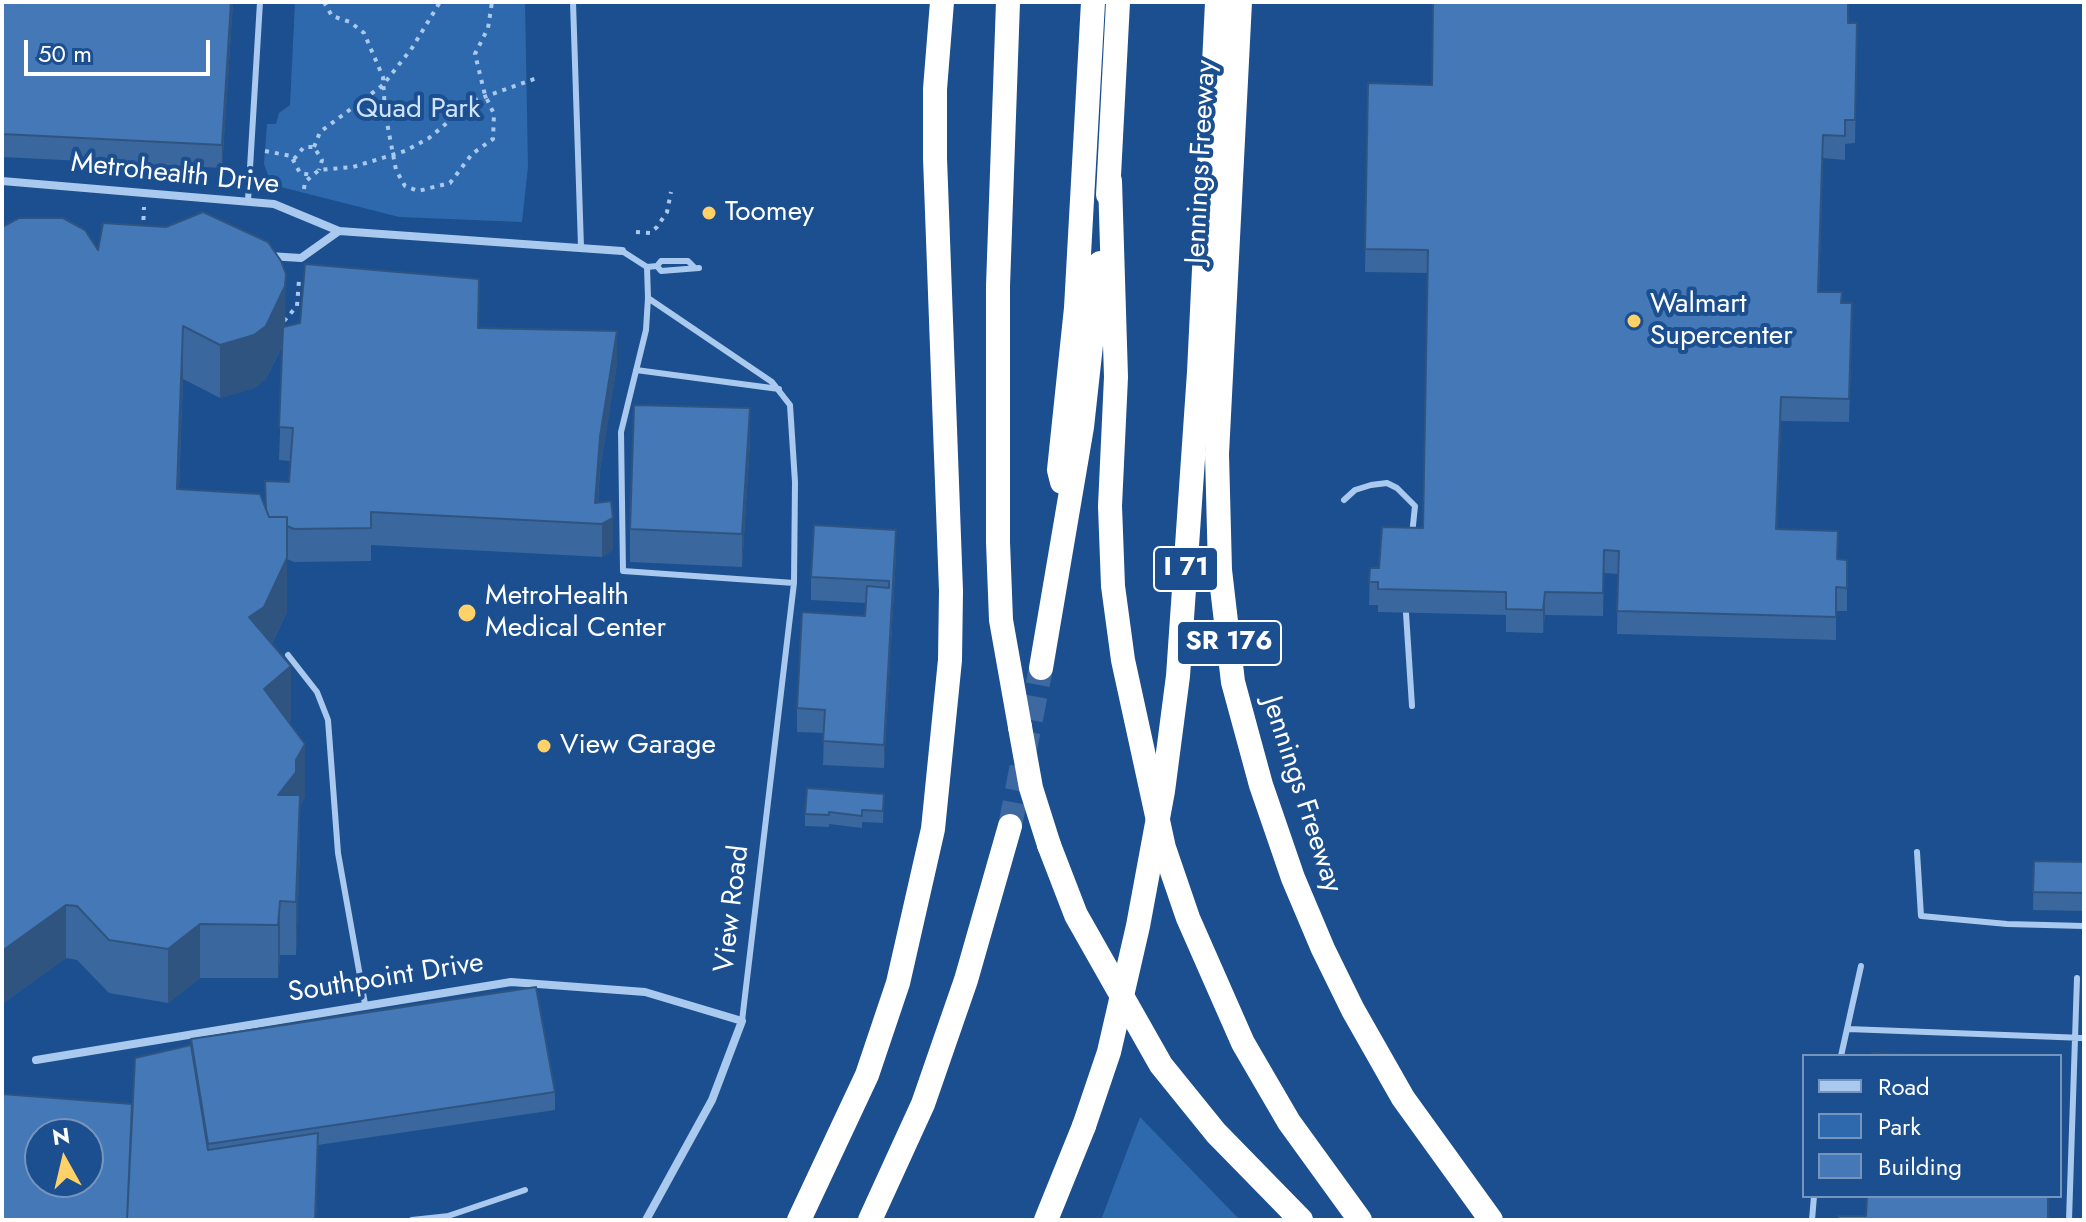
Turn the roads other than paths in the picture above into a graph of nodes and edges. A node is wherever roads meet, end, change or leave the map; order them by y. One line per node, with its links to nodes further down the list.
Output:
1 (260, 2): 11 (lane)
2 (573, 2): 13 (lane)
3 (942, 2): 46 (highway)
4 (1008, 2): 49 (highway, bridge)
5 (1093, 2): 22 (highway)
6 (1118, 2): 10 (highway)
7 (1217, 2): 48 (highway, I 71, bridge)
8 (1240, 2): 51 (highway, Jennings Freeway / SR 176)
9 (2, 181): 11 (street, Metrohealth Drive)
10 (1110, 181): 22 (highway); 50 (highway)
11 (248, 201): 12 (street, Metrohealth Drive)
12 (339, 231): 13 (street, Metrohealth Drive); 15 (street)
13 (581, 247): 14 (street, Metrohealth Drive)
14 (622, 251): 16 (lane)
15 (251, 255)
16 (647, 267): 17 (lane); 18 (lane)
17 (697, 268)
18 (648, 298): 19 (lane); 20 (lane)
19 (636, 370): 20 (lane); 24 (lane)
20 (779, 389): 24 (lane, View Road)
21 (1344, 500): 23 (lane)
22 (1068, 513): 27 (highway)
23 (1411, 551)
24 (794, 583): 35 (lane, View Road)
25 (1406, 613): 28 (lane)
26 (288, 655): 34 (lane)
27 (1041, 668)
28 (1412, 706)
29 (1010, 826): 47 (highway)
30 (1917, 852): 31 (lane)
31 (2084, 926)
32 (1861, 966): 36 (lane)
33 (2077, 978): 37 (lane)
34 (365, 1004): 35 (street, Southpoint Drive); 40 (street, Southpoint Drive)
35 (742, 1021): 45 (street, View Road)
36 (1848, 1029): 37 (lane); 39 (lane)
37 (2074, 1037): 38 (lane); 53 (lane)
38 (2084, 1038)
39 (1842, 1054)
40 (36, 1060)
41 (525, 1190): 43 (lane)
42 (1814, 1198): 52 (lane)
43 (449, 1218): 44 (lane)
44 (412, 1220)
45 (646, 1220)
46 (799, 1220)
47 (870, 1220)
48 (1046, 1220)
49 (1301, 1220)
50 (1360, 1220)
51 (1491, 1220)
52 (1812, 1220)
53 (2069, 1220)

